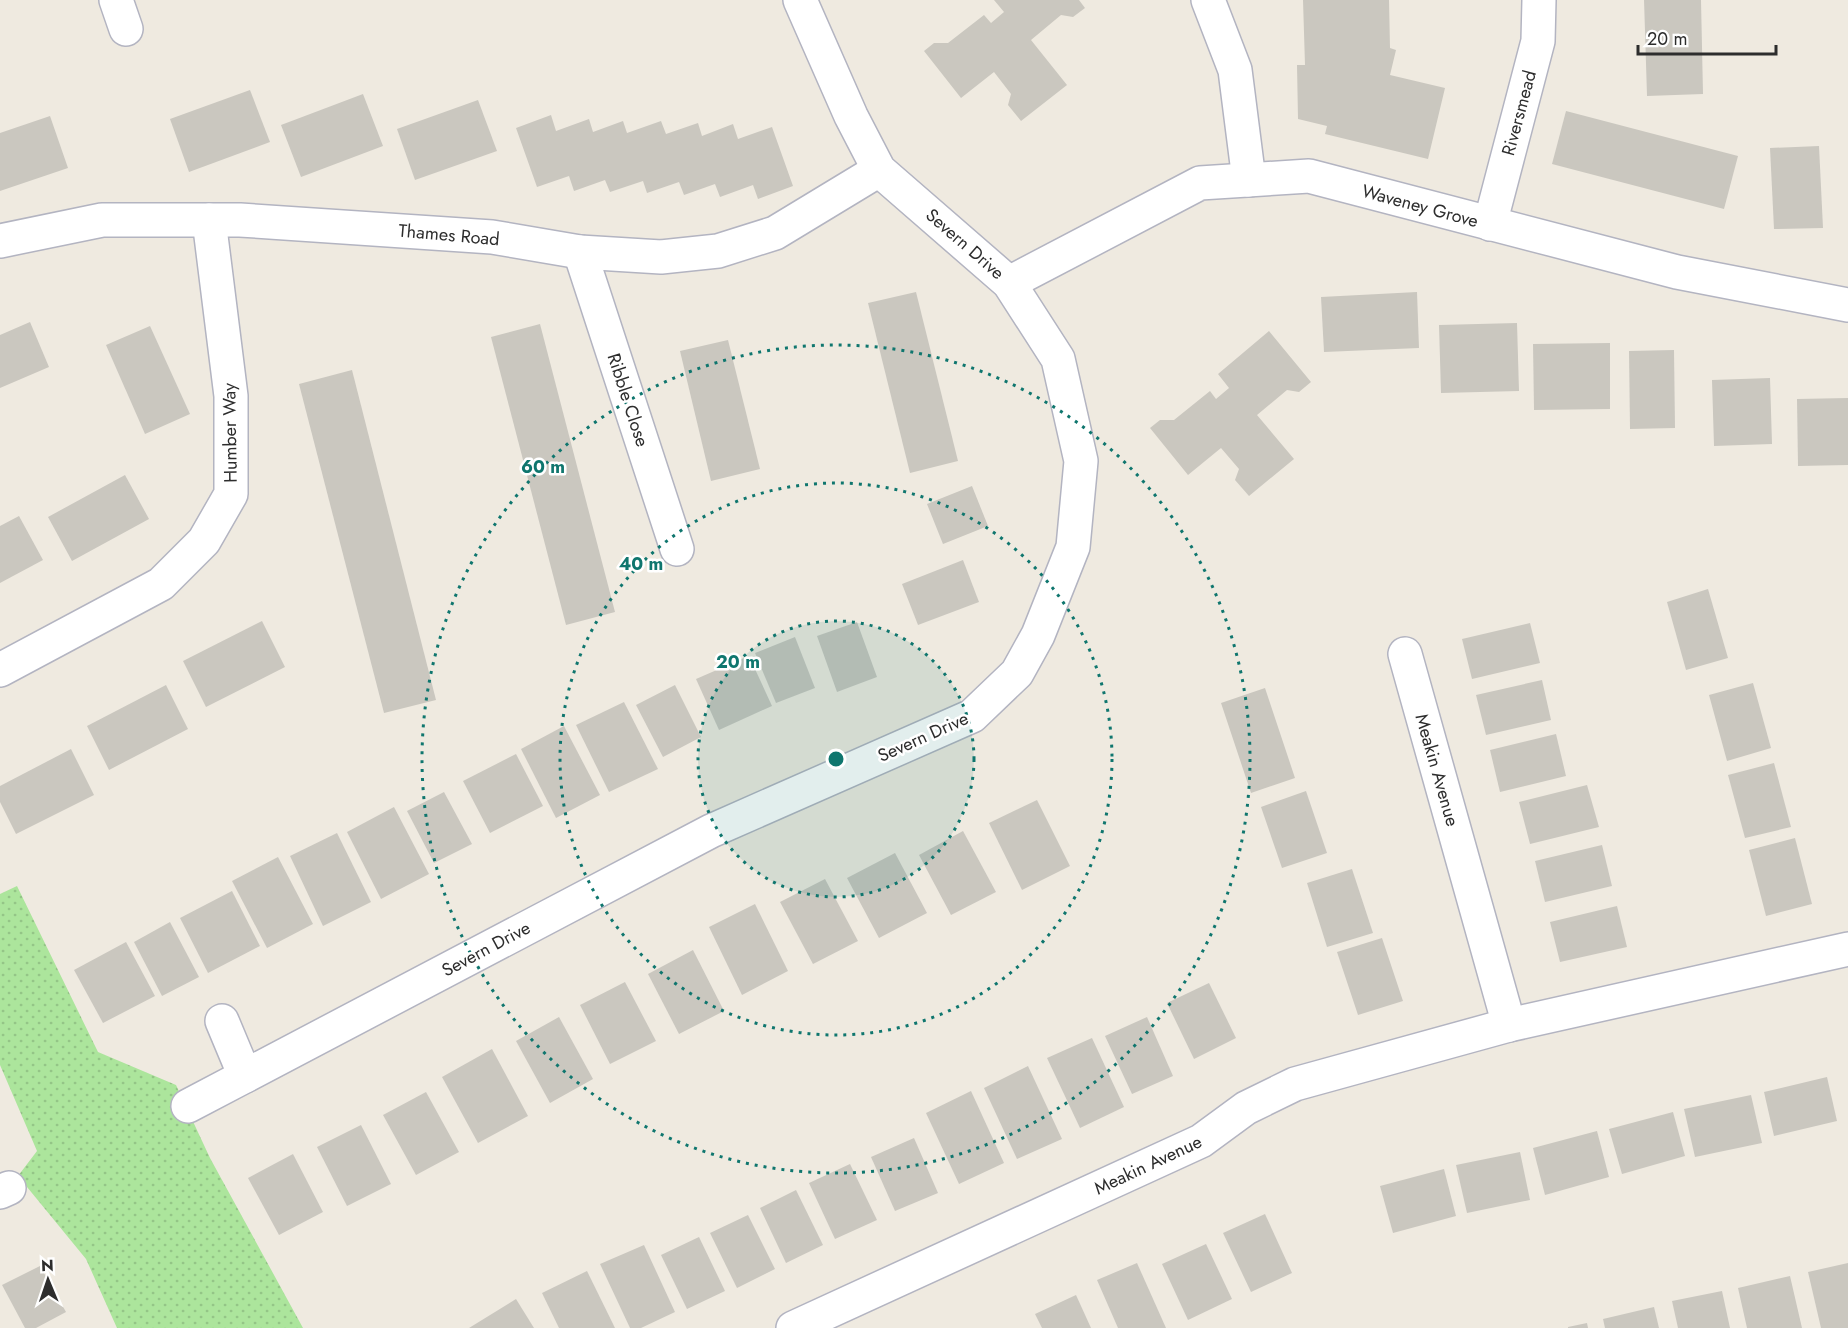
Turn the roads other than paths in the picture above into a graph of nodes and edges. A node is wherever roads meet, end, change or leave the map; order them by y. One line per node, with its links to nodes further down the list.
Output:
1 (800, 0): 4 (street, Severn Drive)
2 (1208, 0): 5 (street)
3 (1539, 0): 7 (street, Riversmead)
4 (879, 170): 9 (street, Thames Road); 10 (street, Severn Drive)
5 (1249, 180): 7 (street, Waveney Grove); 10 (street, Waveney Grove)
6 (209, 220): 8 (street, Thames Road); 9 (street, Thames Road); 14 (street, Humber Way)
7 (1490, 224): 11 (street, Waveney Grove)
8 (0, 241)
9 (580, 252): 12 (street, Ribble Close)
10 (1009, 283): 18 (street, Severn Drive)
11 (1848, 305)
12 (677, 549)
13 (1404, 654): 17 (street, Meakin Avenue)
14 (0, 670)
15 (1848, 949): 17 (street, Meakin Avenue)
16 (222, 1021): 18 (street)
17 (1509, 1025): 20 (street, Meakin Avenue)
18 (245, 1077): 19 (street, Severn Drive)
19 (188, 1106)
20 (793, 1328)

